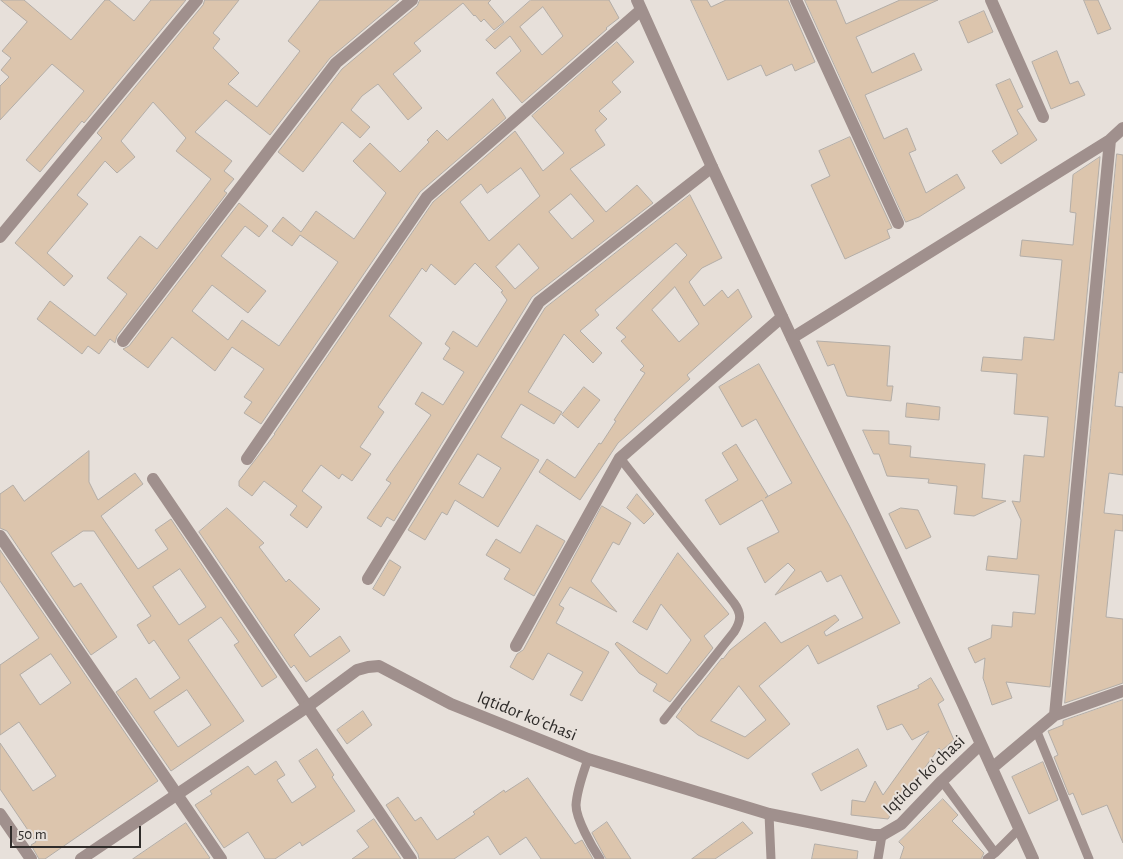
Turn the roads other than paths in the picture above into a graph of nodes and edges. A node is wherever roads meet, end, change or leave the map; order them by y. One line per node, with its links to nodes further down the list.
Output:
1 (197, 0): 11 (street)
2 (412, 0): 14 (street)
3 (796, 0): 10 (street)
4 (991, 0): 6 (street)
5 (639, 5): 9 (street); 16 (street)
6 (1043, 117)
7 (1123, 128): 8 (street)
8 (1110, 140): 13 (street); 23 (street)
9 (712, 167): 12 (street); 19 (street)
10 (898, 223)
11 (0, 237)
12 (782, 317): 13 (street); 15 (street)
13 (792, 338): 26 (street)
14 (123, 341)
15 (620, 458): 20 (street); 24 (lane)
16 (247, 459)
17 (153, 479): 22 (street)
18 (0, 536): 30 (street)
19 (368, 579)
20 (516, 646)
21 (1123, 691): 23 (street)
22 (307, 707): 27 (street, Iqtidor koʻchasi); 30 (street, Iqtidor koʻchasi); 39 (street)
23 (1055, 715): 25 (street)
24 (664, 720)
25 (1037, 732): 28 (street); 44 (lane)
26 (981, 744): 28 (street); 29 (street, Iqtidor koʻchasi)
27 (588, 759): 32 (street, Iqtidor koʻchasi); 40 (lane)
28 (992, 768): 33 (street)
29 (942, 781): 34 (street, Iqtidor koʻchasi); 35 (lane)
30 (177, 795): 37 (street, Iqtidor koʻchasi); 38 (street)
31 (0, 814): 36 (street)
32 (768, 814): 34 (street, Iqtidor koʻchasi); 41 (lane)
33 (1019, 829): 35 (lane); 43 (street)
34 (882, 835): 42 (lane)
35 (991, 856)
36 (31, 859)
37 (81, 859)
38 (221, 859)
39 (410, 859)
40 (600, 859)
41 (771, 859)
42 (878, 859)
43 (1033, 859)
44 (1089, 859)

